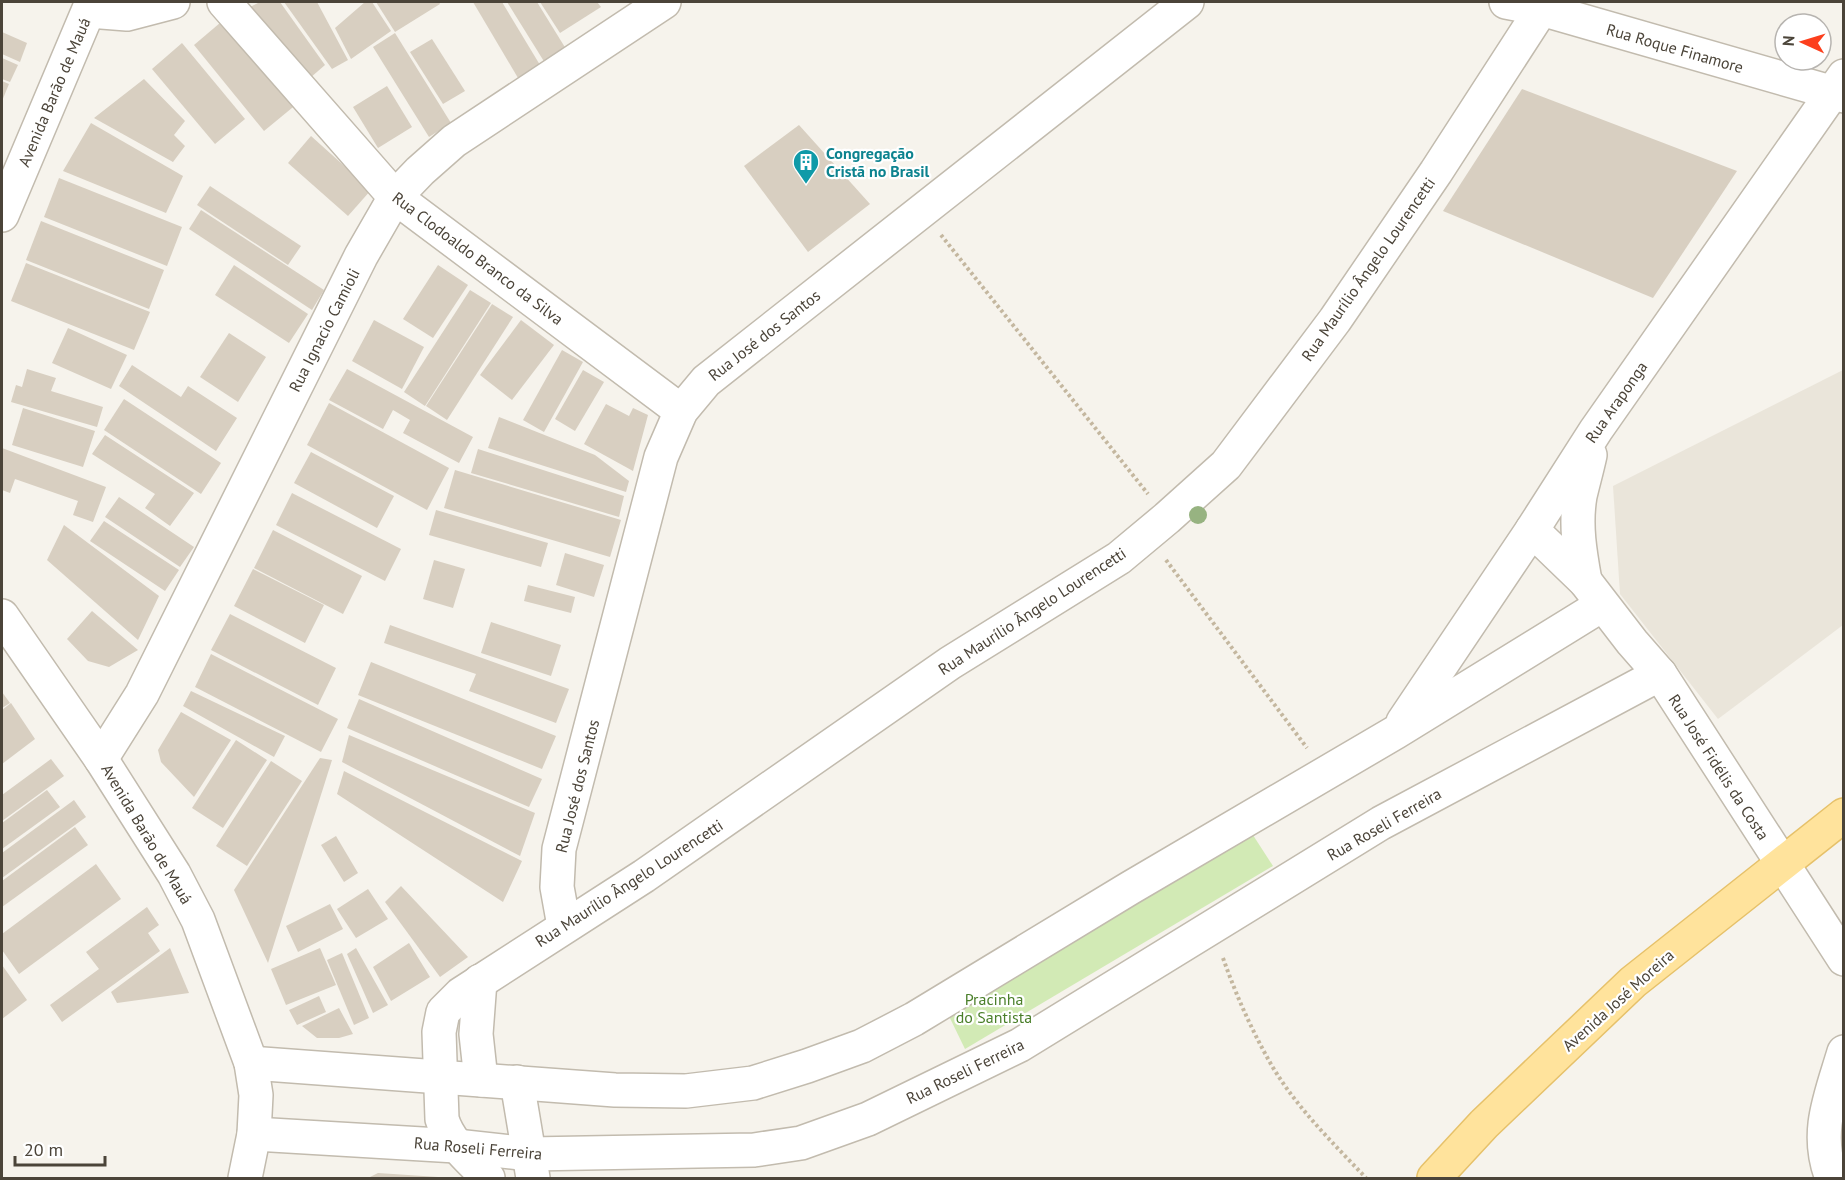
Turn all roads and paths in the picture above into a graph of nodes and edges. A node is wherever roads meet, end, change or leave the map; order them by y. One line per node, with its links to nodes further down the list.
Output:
1 (173, 2): 7 (street)
2 (224, 2): 9 (street, Rua Clodoaldo Branco da Silva)
3 (664, 2): 9 (street, Rua Ignacio Camioli)
4 (1187, 2): 10 (street, Rua José dos Santos)
5 (1506, 2): 6 (street, Rua Roque Finamore)
6 (1544, 5): 8 (street, Rua Roque Finamore); 14 (street, Rua Maurílio Ângelo Lourencetti)
7 (91, 6): 11 (street, Avenida Barão de Mauá)
8 (1840, 88): 13 (street, Rua Araponga)
9 (395, 197): 12 (street, Rua Clodoaldo Branco da Silva); 20 (street, Rua Ignacio Camioli)
10 (922, 212): 12 (street, Rua José dos Santos); 14 (path)
11 (2, 215)
12 (681, 411): 24 (street, Rua José dos Santos)
13 (1596, 430): 15 (street, Rua Araponga); 16 (street, Rua José Fidélis da Costa)
14 (1157, 527): 21 (path); 24 (street, Rua Maurílio Ângelo Lourencetti)
15 (1532, 530): 16 (street, Rua José Fidélis da Costa); 19 (street, Rua Araponga)
16 (1594, 593): 18 (street, Rua José Fidélis da Costa); 19 (street)
17 (2, 616): 20 (street, Avenida Barão de Mauá)
18 (1660, 674): 23 (street, Rua José Fidélis da Costa); 25 (street, Rua Roseli Ferreira)
19 (1396, 732): 21 (street)
20 (101, 759): 29 (street, Avenida Barão de Mauá)
21 (1326, 774): 32 (street)
22 (1844, 815): 23 (main road, Avenida José Moreira)
23 (1782, 864): 26 (street, Rua José Fidélis da Costa); 39 (main road, Avenida José Moreira)
24 (564, 926): 27 (street, Rua Maurílio Ângelo Lourencetti)
25 (1212, 928): 35 (street, Rua Roseli Ferreira); 38 (path)
26 (1844, 959)
27 (480, 981): 30 (street, Rua Maurílio Ângelo Lourencetti); 31 (street)
28 (1844, 1052): 40 (street)
29 (251, 1063): 30 (street); 33 (street, Avenida Barão de Mauá)
30 (439, 1076): 31 (street); 34 (street, Rua Maurílio Ângelo Lourencetti)
31 (481, 1080): 32 (street)
32 (518, 1082): 35 (street)
33 (254, 1134): 34 (street, Rua Roseli Ferreira); 36 (street, Avenida Barão de Mauá)
34 (456, 1146): 35 (street, Rua Roseli Ferreira); 37 (street, Rua Maurílio Ângelo Lourencetti)
35 (531, 1166)
36 (245, 1179)
37 (488, 1179)
38 (1366, 1179)
39 (1434, 1179)
40 (1832, 1179)

